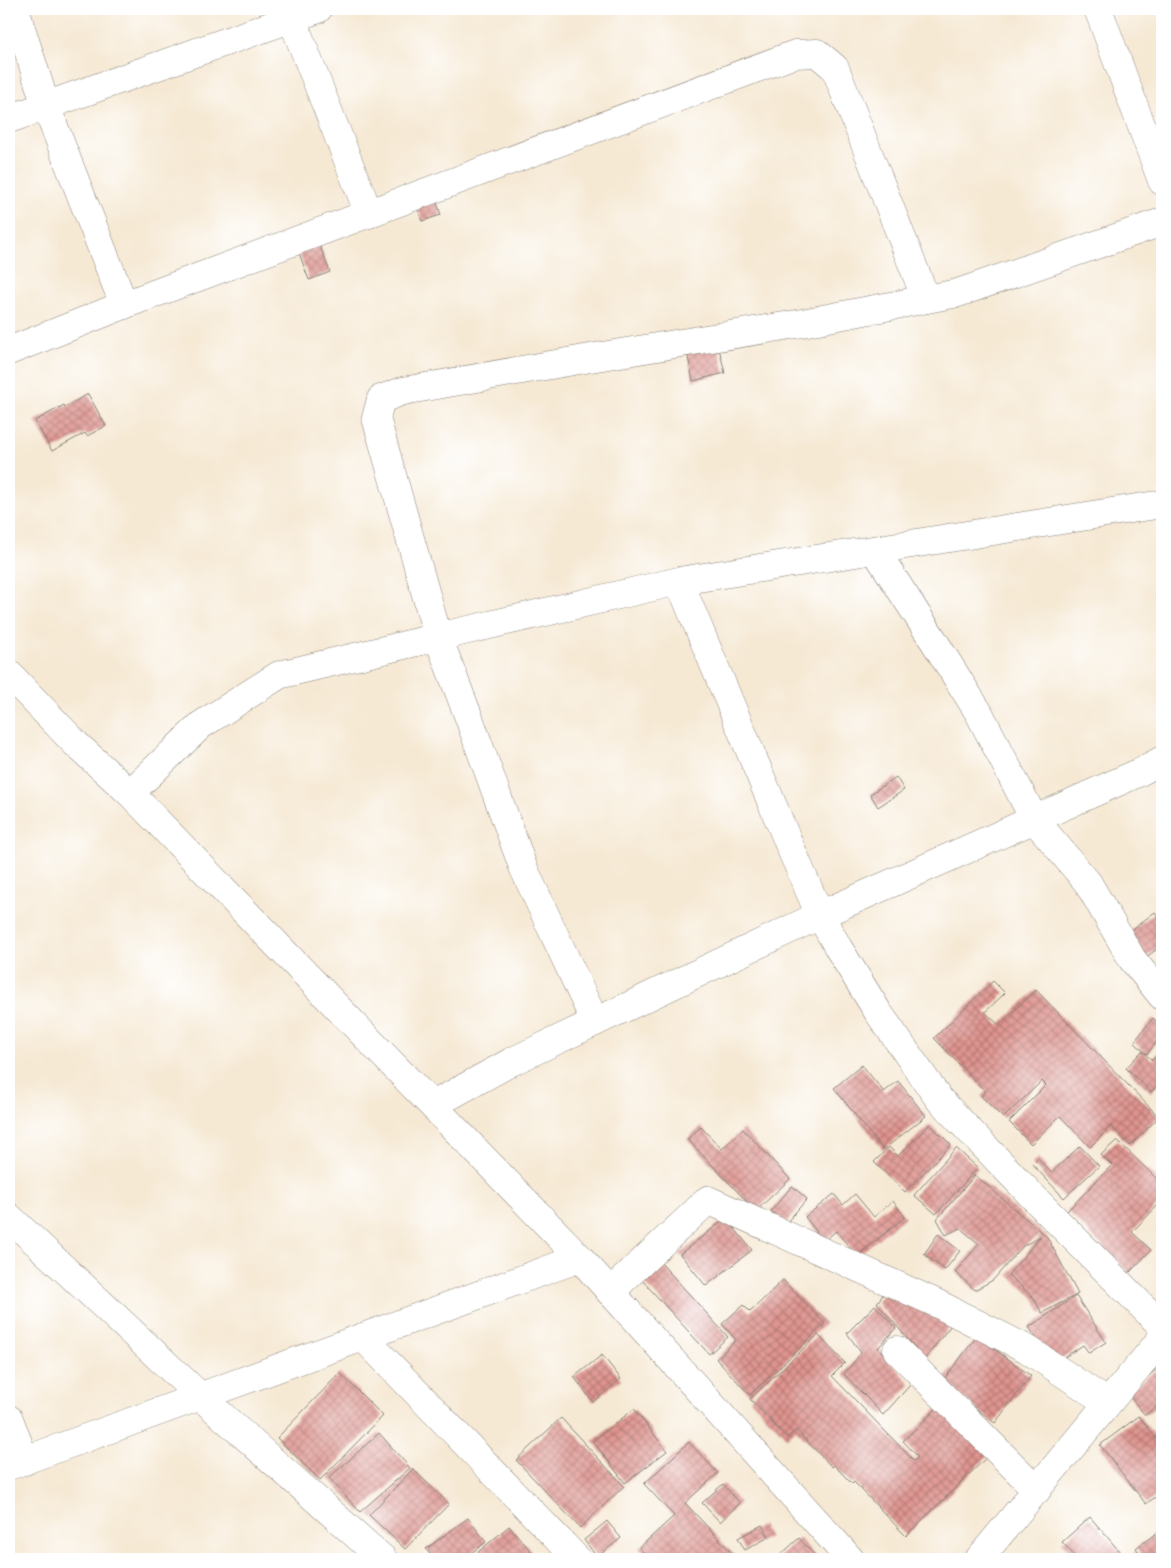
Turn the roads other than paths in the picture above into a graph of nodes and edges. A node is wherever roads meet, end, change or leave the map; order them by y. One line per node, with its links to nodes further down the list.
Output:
1 (15, 9): 5 (street)
2 (318, 9): 4 (street)
3 (1098, 9): 7 (street)
4 (292, 19): 5 (street); 8 (street)
5 (46, 106): 6 (street); 11 (street)
6 (9, 119)
7 (1162, 181)
8 (369, 214): 10 (street); 11 (street)
9 (1162, 222): 10 (street)
10 (926, 299): 16 (street)
11 (124, 305): 12 (street)
12 (9, 351)
13 (1162, 504): 14 (street)
14 (874, 550): 15 (street); 20 (street)
15 (679, 582): 16 (street); 21 (street)
16 (438, 637): 19 (street); 23 (street)
17 (9, 674): 19 (street)
18 (1162, 760): 20 (street)
19 (130, 793): 24 (street)
20 (1034, 819): 21 (street); 22 (street)
21 (820, 914): 23 (street); 28 (street)
22 (1162, 996)
23 (595, 1022): 24 (street)
24 (433, 1105): 26 (street)
25 (9, 1217): 32 (street)
26 (580, 1258): 27 (street); 29 (street)
27 (610, 1292): 33 (street); 39 (street)
28 (1162, 1326)
29 (363, 1337): 32 (street); 38 (street)
30 (1162, 1338): 33 (street)
31 (897, 1350): 36 (street)
32 (201, 1397): 35 (street); 37 (street)
33 (1108, 1403): 36 (street)
34 (9, 1419): 35 (street)
35 (17, 1464)
36 (1037, 1490): 40 (street)
37 (372, 1556)
38 (577, 1559)
39 (850, 1559)
40 (979, 1559)

